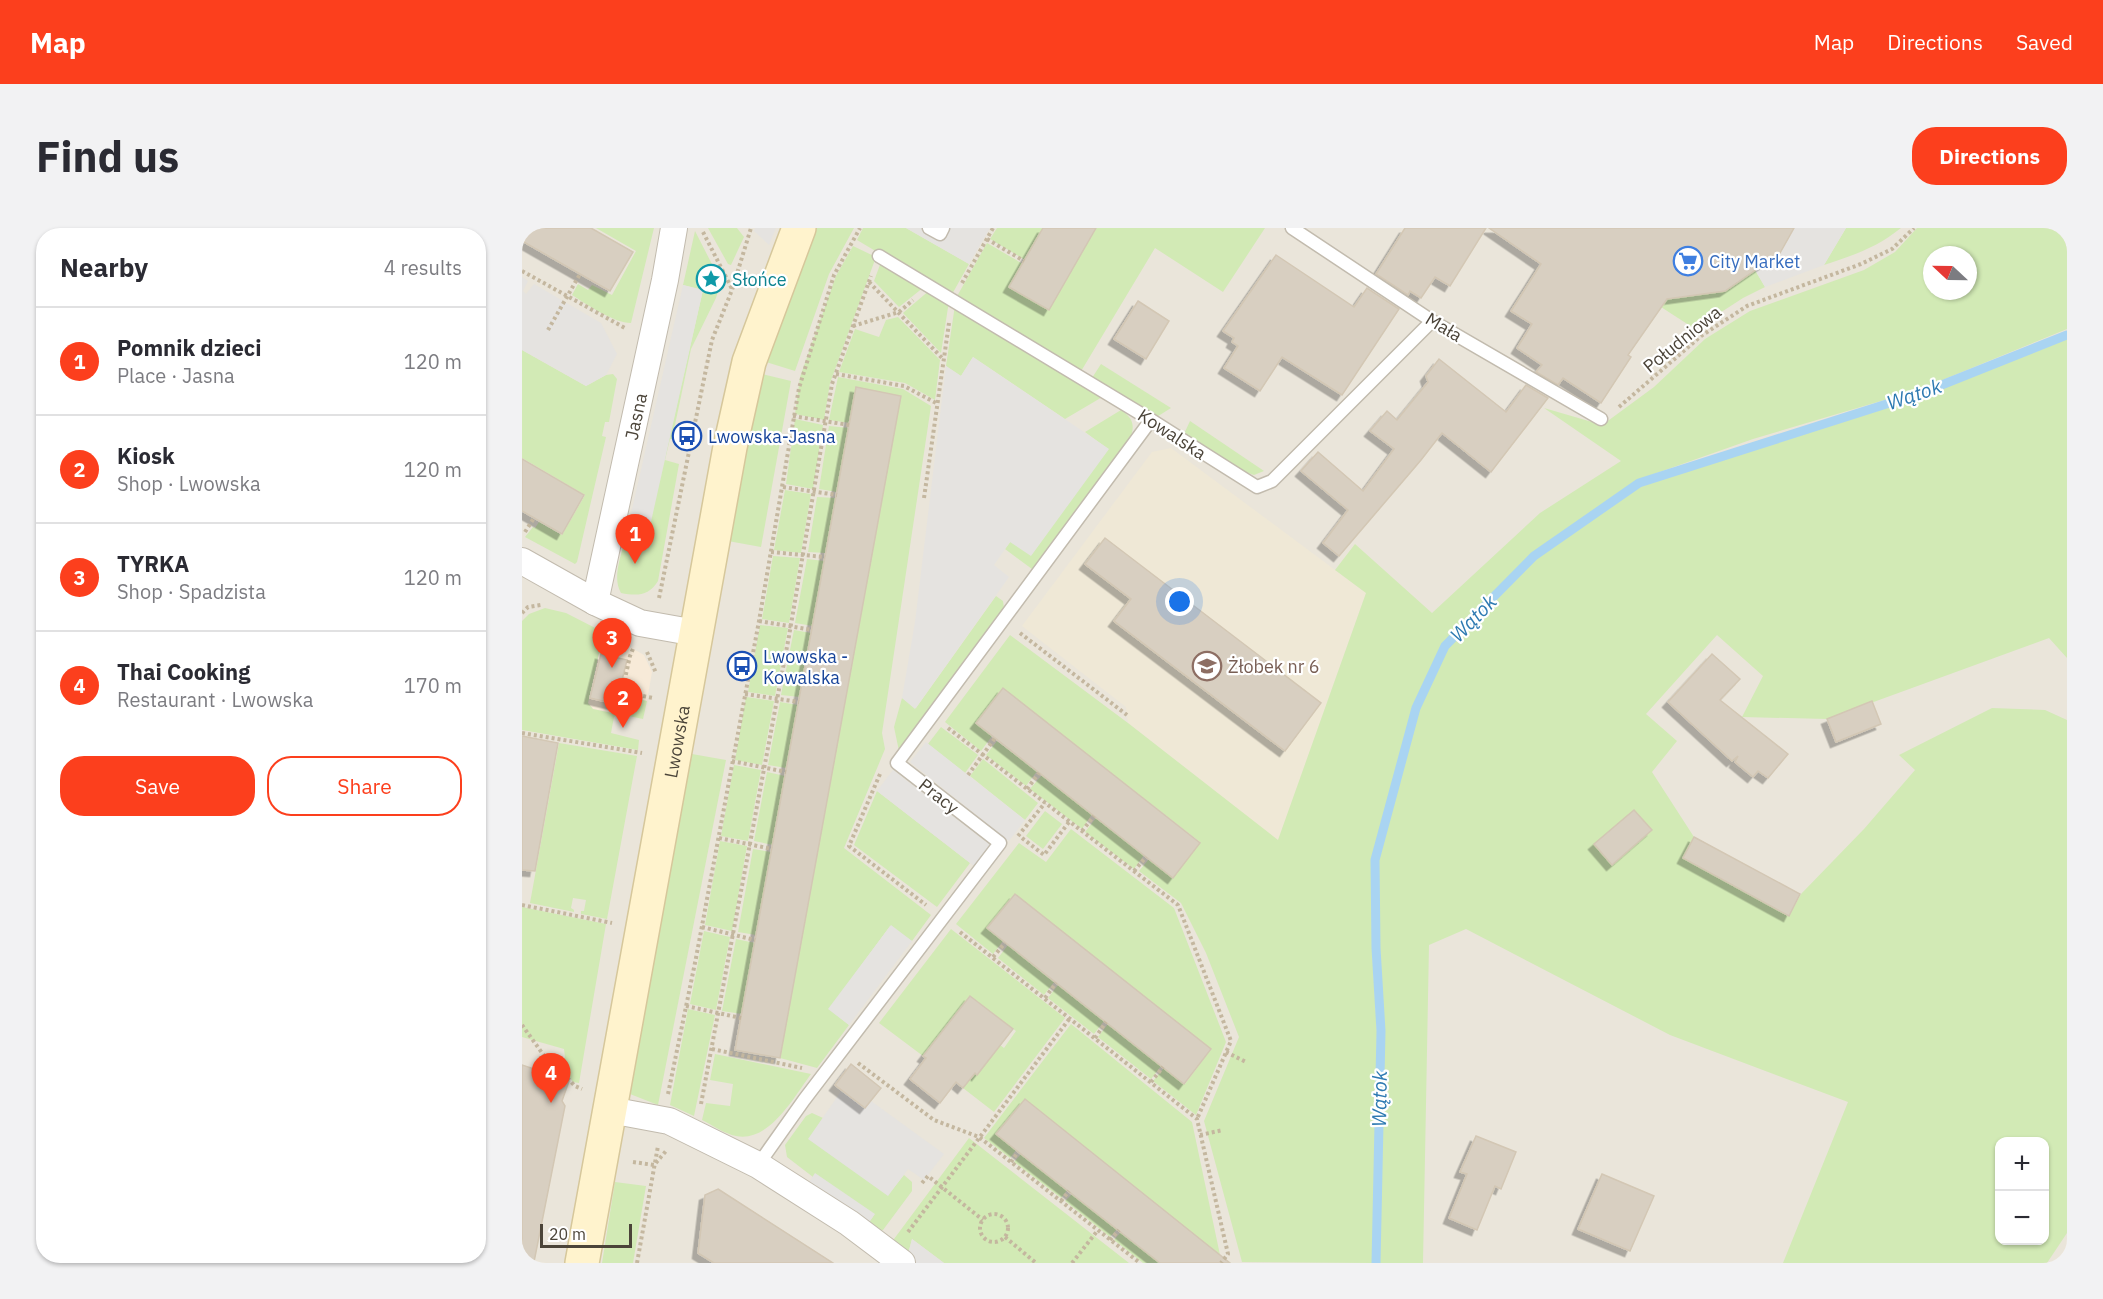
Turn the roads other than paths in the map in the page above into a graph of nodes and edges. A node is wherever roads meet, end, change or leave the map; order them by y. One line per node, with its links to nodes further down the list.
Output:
1 (674, 228): 11 (street, Jasna)
2 (799, 228): 12 (street, Lwowska)
3 (929, 228): 4 (lane)
4 (943, 228)
5 (1292, 228): 7 (lane, Mała)
6 (879, 256): 9 (lane, Kowalska)
7 (1432, 321): 8 (lane, Mała); 9 (lane, Kowalska)
8 (1601, 419)
9 (1151, 420): 14 (lane, Pracy)
10 (522, 561): 11 (street)
11 (595, 602): 12 (street)
12 (696, 633): 13 (street, Lwowska)
13 (610, 1110): 14 (street); 16 (street, Lwowska)
14 (758, 1165): 15 (street)
15 (900, 1261)
16 (582, 1263)

